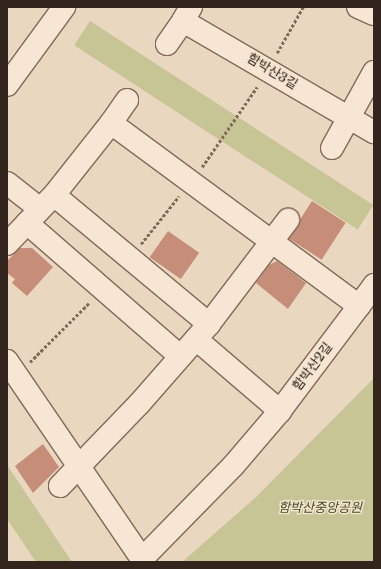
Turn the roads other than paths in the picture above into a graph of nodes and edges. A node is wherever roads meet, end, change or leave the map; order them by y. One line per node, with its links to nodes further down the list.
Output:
1 (64, 7): 7 (street)
2 (358, 7): 4 (street)
3 (187, 14): 5 (street); 9 (street, 함박산3길)
4 (374, 14)
5 (166, 44)
6 (374, 72): 9 (street)
7 (7, 86)
8 (127, 100): 10 (street)
9 (349, 119): 11 (street, 함박산3길); 12 (street)
10 (111, 123): 14 (street); 16 (street)
11 (374, 132)
12 (332, 148)
13 (7, 184): 14 (street)
14 (40, 209): 17 (street); 20 (street); 21 (street)
15 (288, 220): 16 (street)
16 (272, 242): 19 (street); 20 (street)
17 (7, 244)
18 (374, 285): 19 (street, 함박산2길)
19 (360, 306): 23 (street, 함박산2길)
20 (202, 332): 21 (street); 23 (street)
21 (180, 356): 24 (street)
22 (7, 361): 24 (street, 함박산2길)
23 (280, 411): 26 (street, 함박산2길)
24 (79, 466): 25 (street); 26 (street, 함박산2길)
25 (60, 486)
26 (140, 561)

